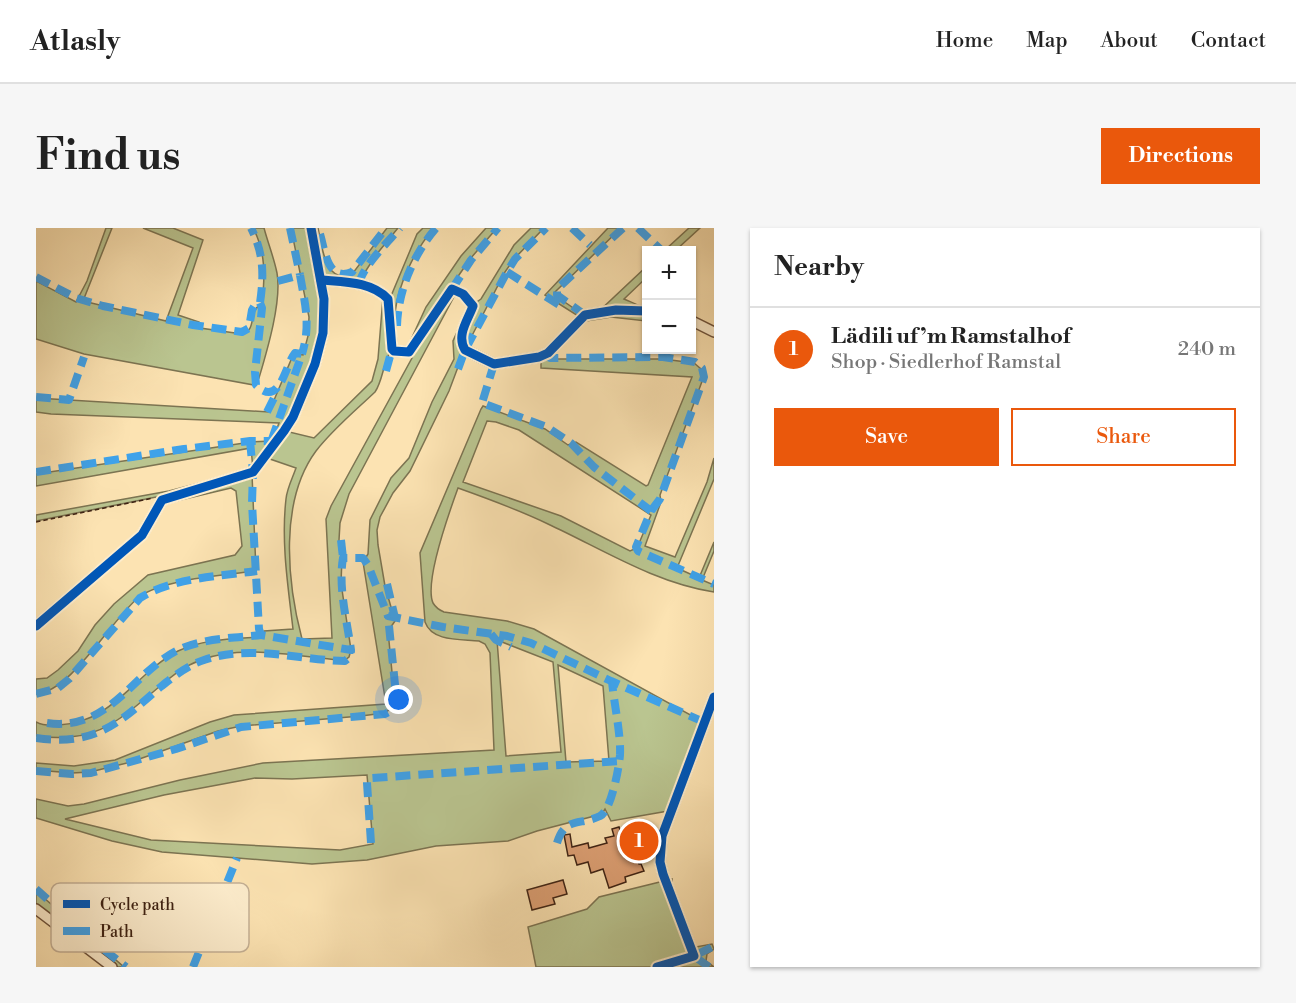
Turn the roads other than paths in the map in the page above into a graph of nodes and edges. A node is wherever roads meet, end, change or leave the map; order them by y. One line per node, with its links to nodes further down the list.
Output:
1 (311, 228): 2 (street)
2 (321, 280): 3 (street); 6 (street)
3 (642, 311)
4 (696, 323): 5 (street)
5 (714, 332)
6 (36, 626)
7 (714, 697): 12 (street)
8 (36, 909): 9 (street)
9 (51, 920)
10 (92, 952): 11 (street)
11 (112, 967)
12 (657, 967)

